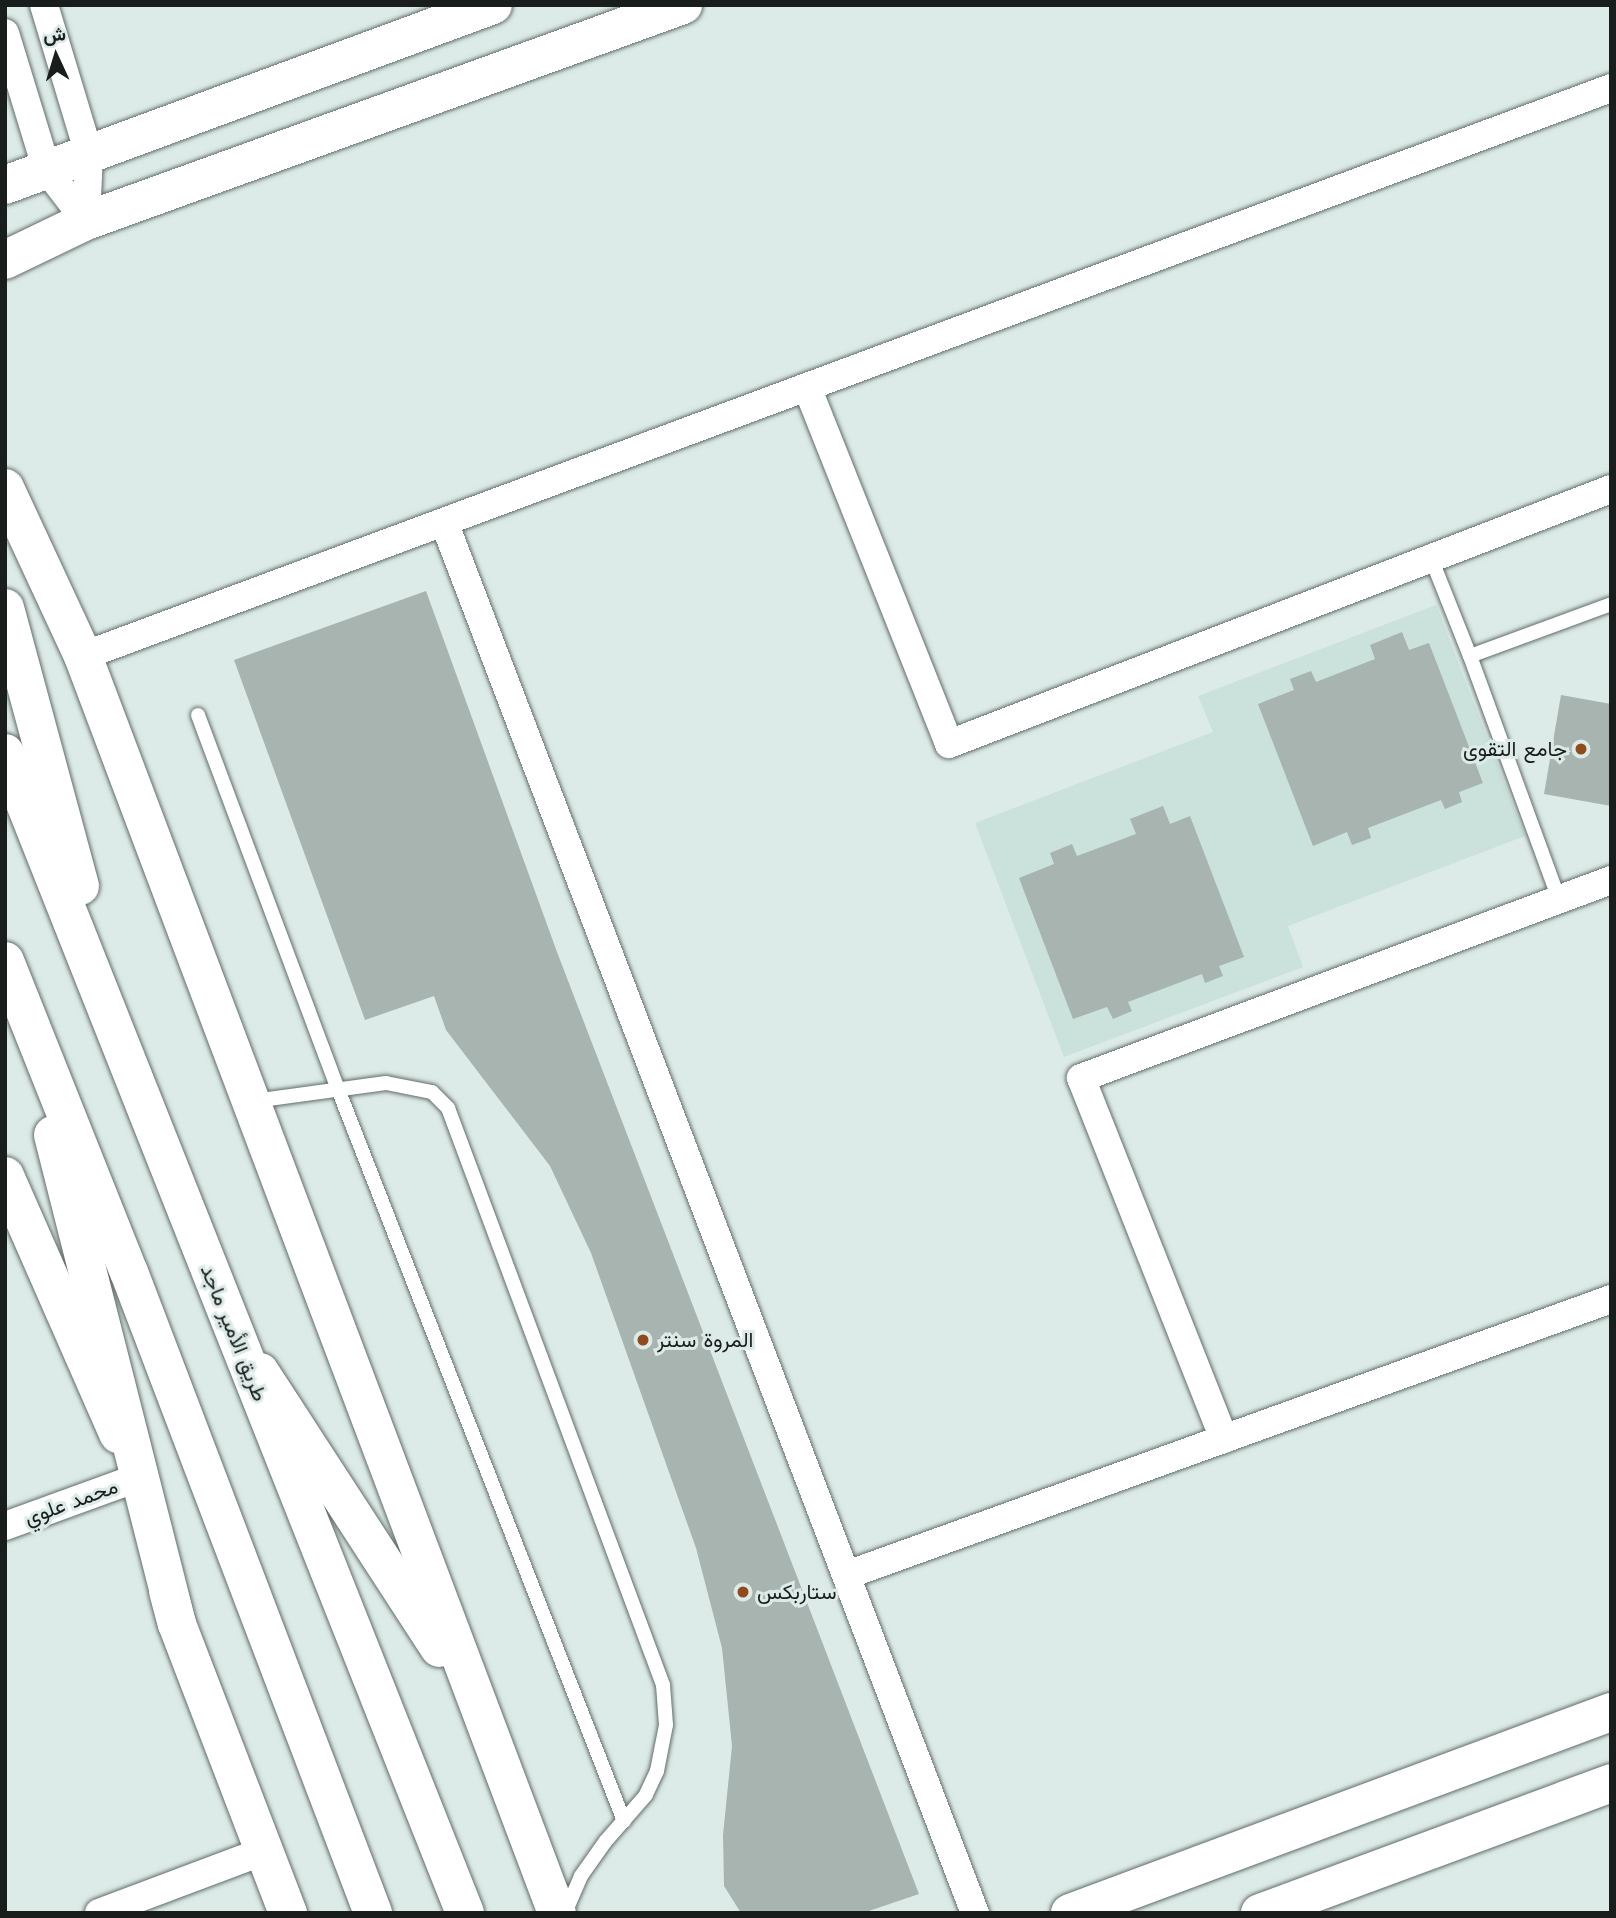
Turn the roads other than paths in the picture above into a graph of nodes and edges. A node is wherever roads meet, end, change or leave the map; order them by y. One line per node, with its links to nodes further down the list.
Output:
1 (44, 5): 6 (street)
2 (493, 5): 6 (main road)
3 (683, 5): 9 (main road)
4 (5, 33): 7 (street)
5 (1611, 88): 11 (street)
6 (89, 154): 7 (main road); 9 (street)
7 (47, 170): 8 (main road); 9 (street)
8 (5, 185)
9 (86, 221): 10 (main road)
10 (5, 260)
11 (807, 387): 14 (street); 15 (street)
12 (5, 488): 18 (main road)
13 (1611, 489): 15 (street)
14 (443, 522): 18 (street); 34 (street)
15 (1431, 558): 19 (lane)
16 (1611, 604): 19 (lane)
17 (5, 608): 25 (main road)
18 (83, 656): 27 (main road)
19 (1470, 656): 23 (lane)
20 (198, 715): 26 (lane)
21 (5, 753): 25 (main road, طريق الأمير ماجد)
22 (1611, 880): 23 (street)
23 (1559, 899): 31 (street)
24 (11, 976): 35 (main road); 43 (main road)
25 (130, 1071): 30 (main road, طريق الأمير ماجد)
26 (338, 1089): 27 (lane); 39 (lane); 39 (lane)
27 (250, 1102): 36 (main road)
28 (5, 1176): 32 (main road)
29 (1611, 1299): 31 (street)
30 (233, 1331): 36 (main road); 44 (main road, طريق الأمير ماجد)
31 (1224, 1439): 34 (street)
32 (138, 1478): 33 (street, محمد علوي); 35 (main road)
33 (5, 1526)
34 (846, 1575): 47 (street)
35 (177, 1624): 40 (main road)
36 (481, 1711): 45 (main road)
37 (1611, 1712): 48 (main road)
38 (1611, 1783): 49 (main road)
39 (624, 1821): 46 (lane)
40 (264, 1851): 41 (street); 42 (main road)
41 (99, 1913)
42 (288, 1913)
43 (373, 1913)
44 (465, 1913)
45 (557, 1913)
46 (565, 1913)
47 (975, 1913)
48 (1070, 1913)
49 (1260, 1913)

